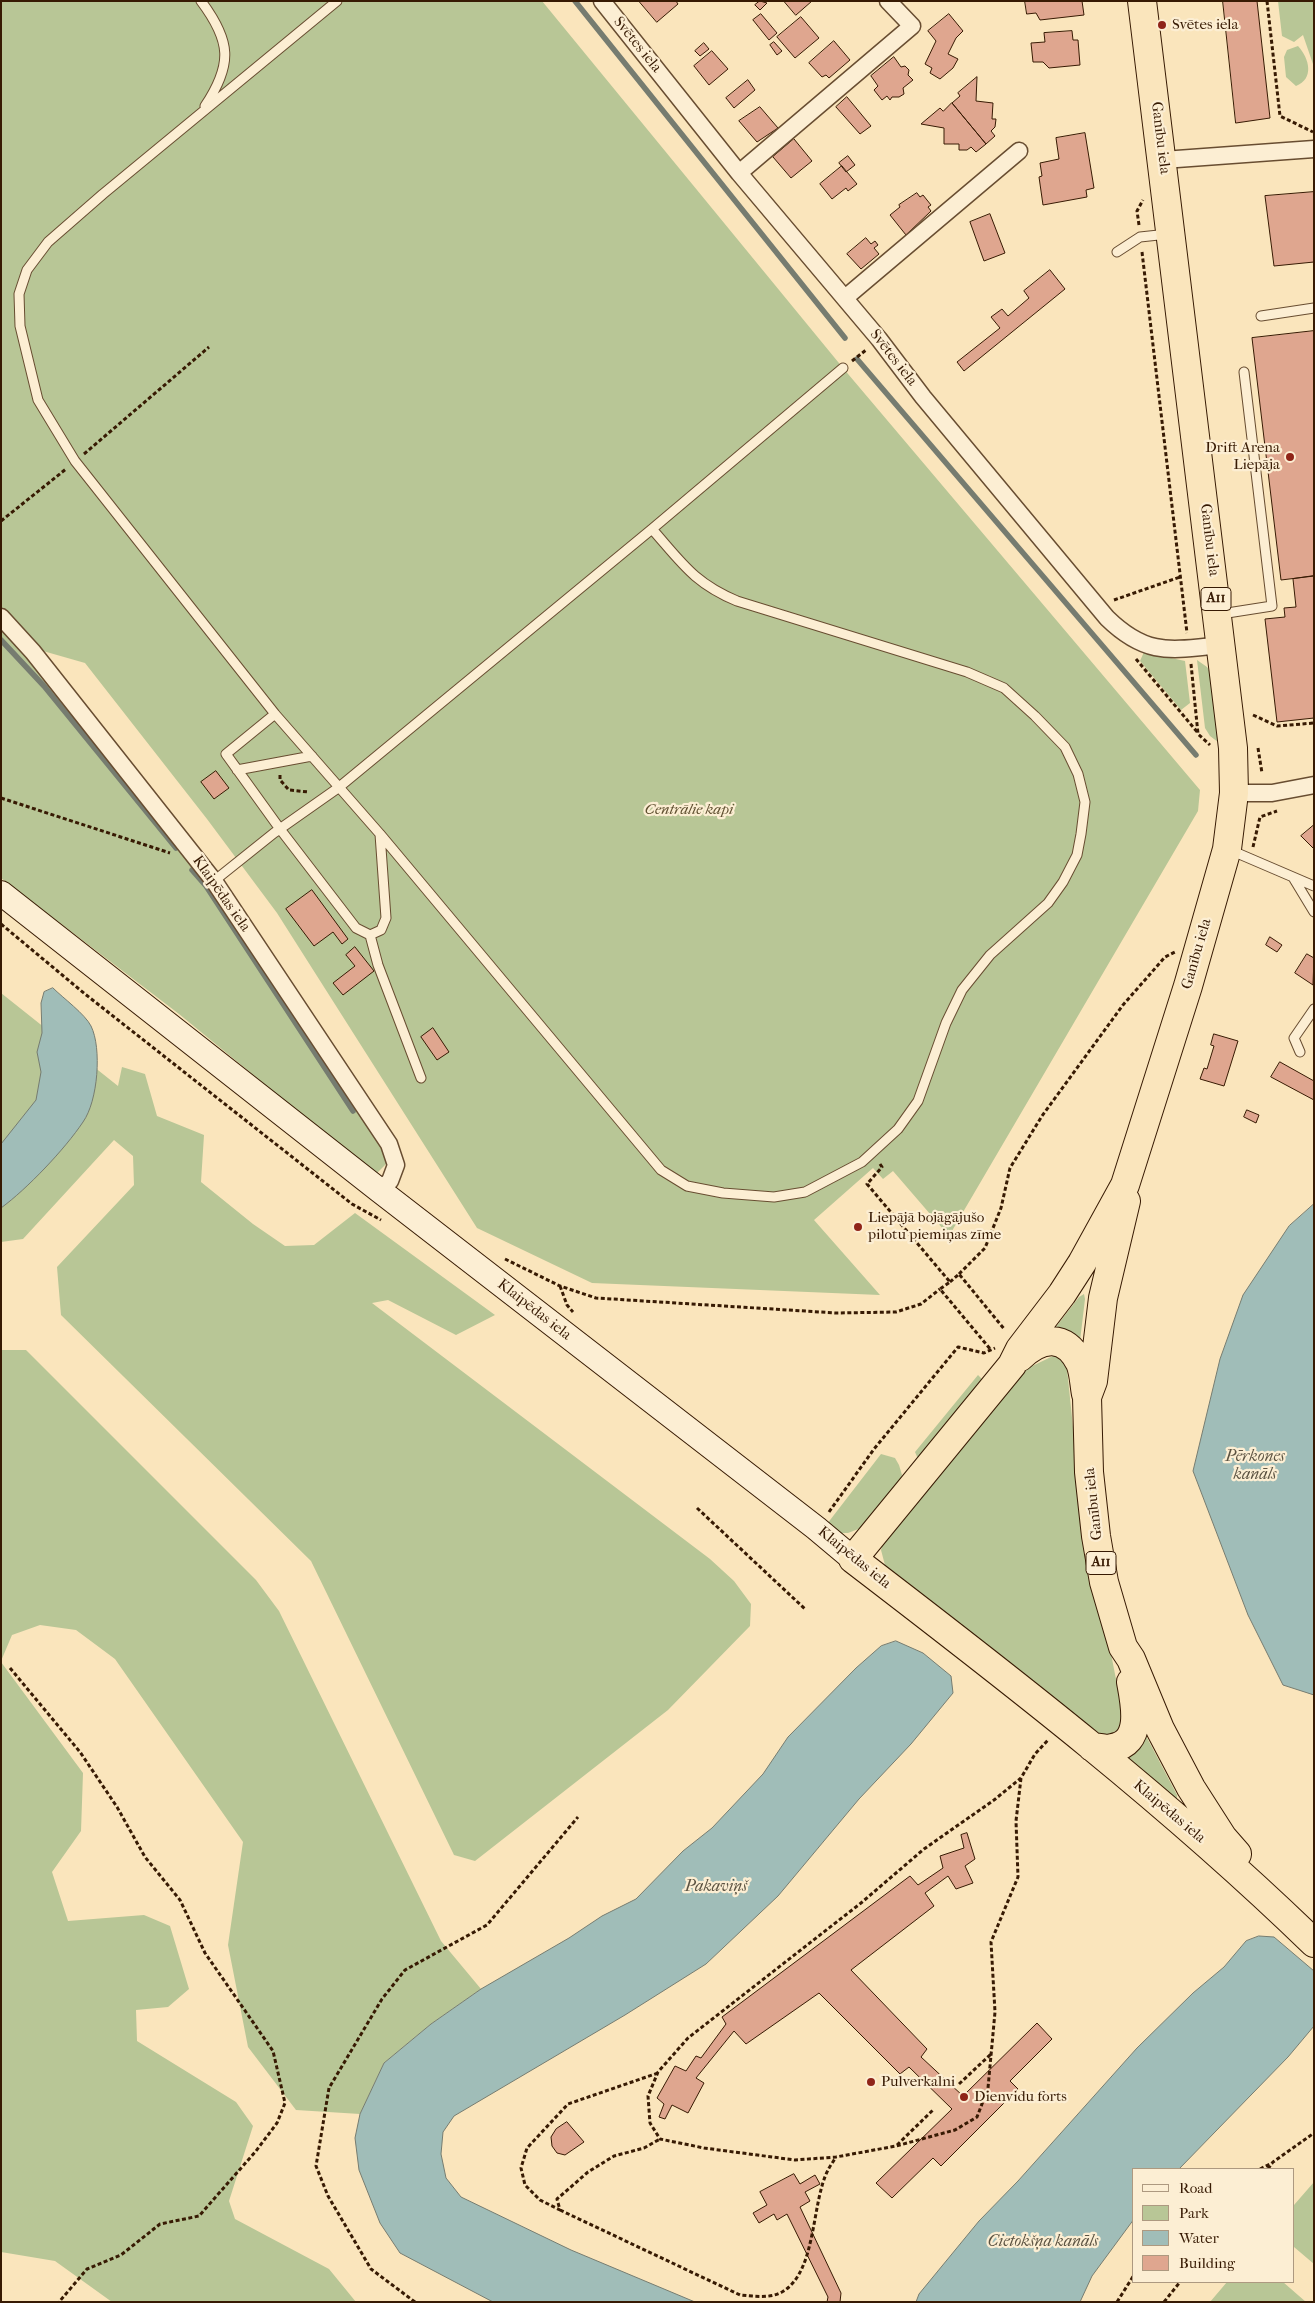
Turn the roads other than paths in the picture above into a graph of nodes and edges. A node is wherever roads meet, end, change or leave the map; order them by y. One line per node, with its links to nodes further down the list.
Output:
1 (202, 1): 6 (lane)
2 (337, 1): 6 (lane)
3 (602, 1): 10 (street, Svētes iela)
4 (888, 1): 10 (street)
5 (1142, 1): 9 (highway, Ganību iela / A11)
6 (200, 114): 22 (lane)
7 (1314, 149): 9 (street)
8 (1019, 150): 13 (street)
9 (1162, 160): 11 (highway, Ganību iela / A11)
10 (739, 173): 13 (street, Svētes iela)
11 (1171, 234): 12 (lane); 19 (highway, Ganību iela / A11)
12 (1117, 252)
13 (845, 298): 21 (street, Svētes iela)
14 (1314, 308): 15 (lane)
15 (1261, 316)
16 (843, 368): 18 (lane)
17 (1244, 372): 19 (lane)
18 (652, 529): 26 (lane); 29 (lane)
19 (1218, 614): 21 (highway, Ganību iela / A11)
20 (1, 617): 32 (street, Klaipēdas iela)
21 (1222, 645): 27 (highway, Ganību iela / A11)
22 (275, 714): 23 (lane); 24 (lane)
23 (312, 756): 24 (lane); 26 (lane)
24 (237, 770): 28 (lane)
25 (1314, 785): 27 (street)
26 (338, 788): 28 (lane); 29 (lane)
27 (1234, 793): 30 (highway, Ganību iela / A11)
28 (280, 830): 32 (lane); 36 (lane)
29 (380, 834): 36 (lane)
30 (1238, 853): 31 (lane); 40 (highway, Ganību iela / A11)
31 (1294, 879): 33 (lane); 35 (lane)
32 (214, 881): 41 (street, Klaipēdas iela)
33 (1314, 886)
34 (1, 893): 41 (main road, Klaipēdas iela)
35 (1314, 912)
36 (370, 935): 39 (lane)
37 (1314, 1009): 38 (lane)
38 (1300, 1052)
39 (420, 1078)
40 (1125, 1185): 42 (highway, Ganību iela / A11); 43 (highway, Ganību iela / A11)
41 (379, 1190): 44 (main road, Klaipēdas iela)
42 (1001, 1353): 43 (highway); 44 (highway, Ganību iela / A11)
43 (1087, 1398): 45 (highway, Ganību iela / A11)
44 (852, 1559): 46 (highway, Klaipēdas iela / A11)
45 (1123, 1647): 46 (highway); 47 (highway, Ganību iela / A11)
46 (1092, 1747): 47 (highway, Klaipēdas iela / A11)
47 (1272, 1902): 48 (highway, Klaipēdas iela / A11)
48 (1314, 1943)

